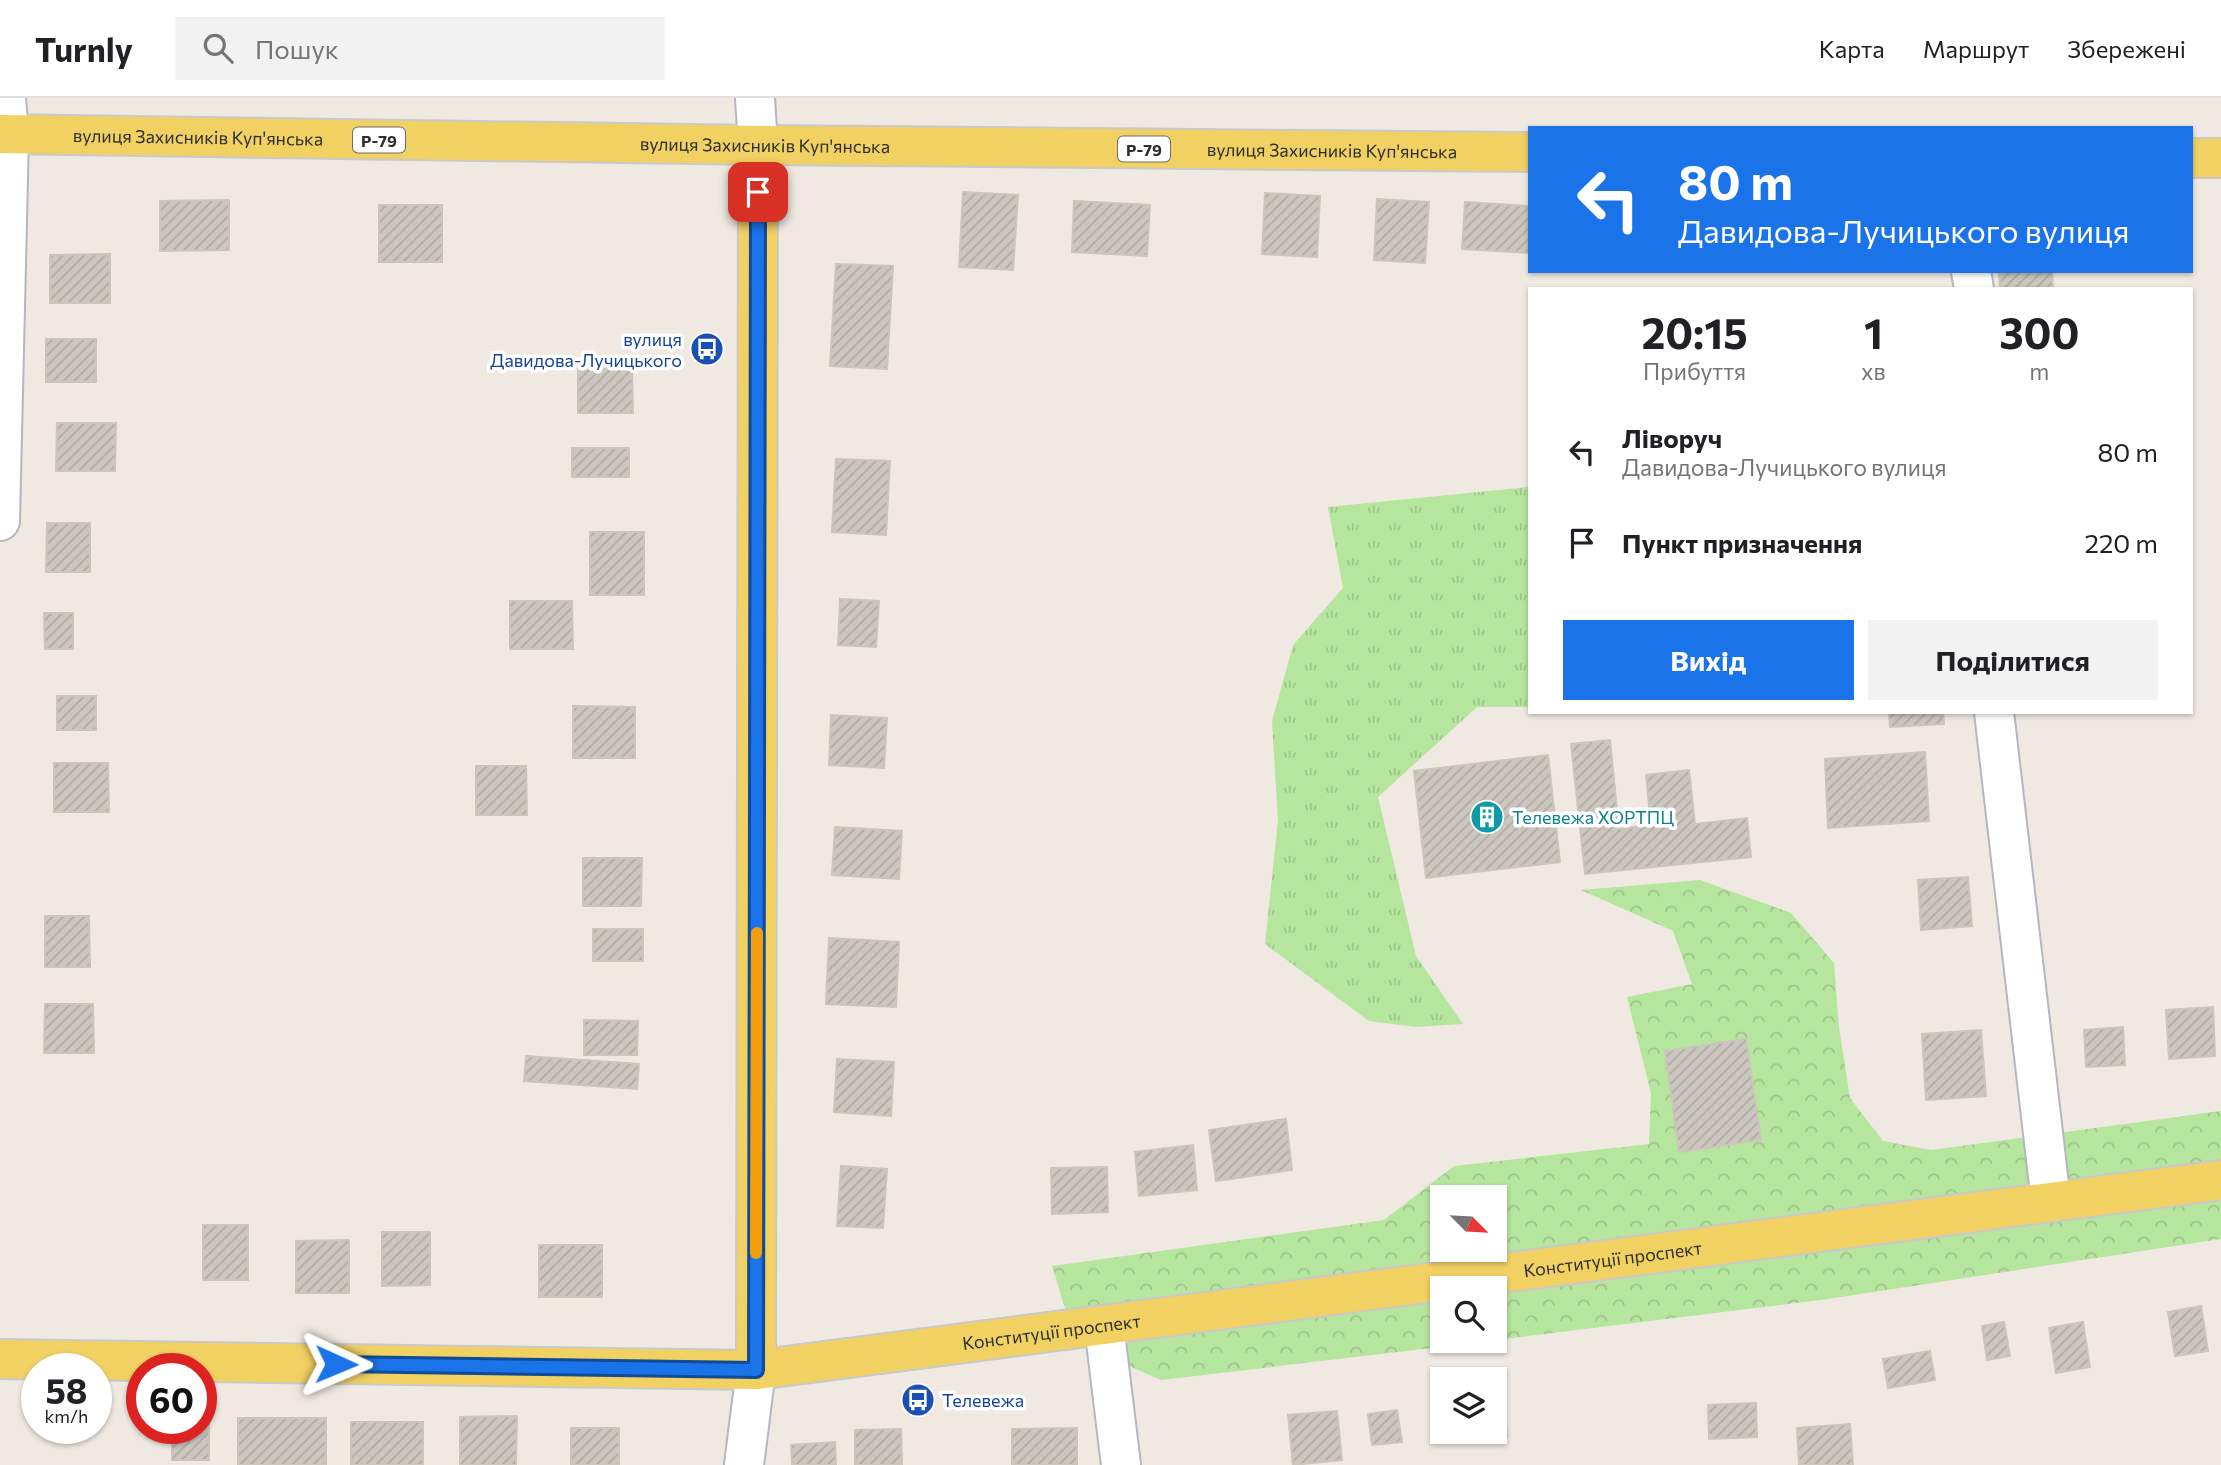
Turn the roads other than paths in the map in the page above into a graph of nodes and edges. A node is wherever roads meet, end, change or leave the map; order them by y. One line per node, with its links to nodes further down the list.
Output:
1 (755, 98): 3 (street)
2 (5, 122): 3 (main road, вулиця Захисників Куп'янська / Р-79); 7 (street)
3 (758, 145): 4 (main road, вулиця Захисників Куп'янська / Р-79); 13 (main road)
4 (1528, 152)
5 (2193, 158): 6 (main road)
6 (2221, 158)
7 (0, 520)
8 (1994, 714): 10 (street)
9 (2221, 1180): 10 (main road, Конституції проспект)
10 (2051, 1202): 11 (main road, Конституції проспект)
11 (1104, 1325): 13 (main road, Конституції проспект); 15 (street)
12 (0, 1359): 13 (main road, Конституції проспект)
13 (756, 1370): 14 (street)
14 (744, 1465)
15 (1121, 1465)

